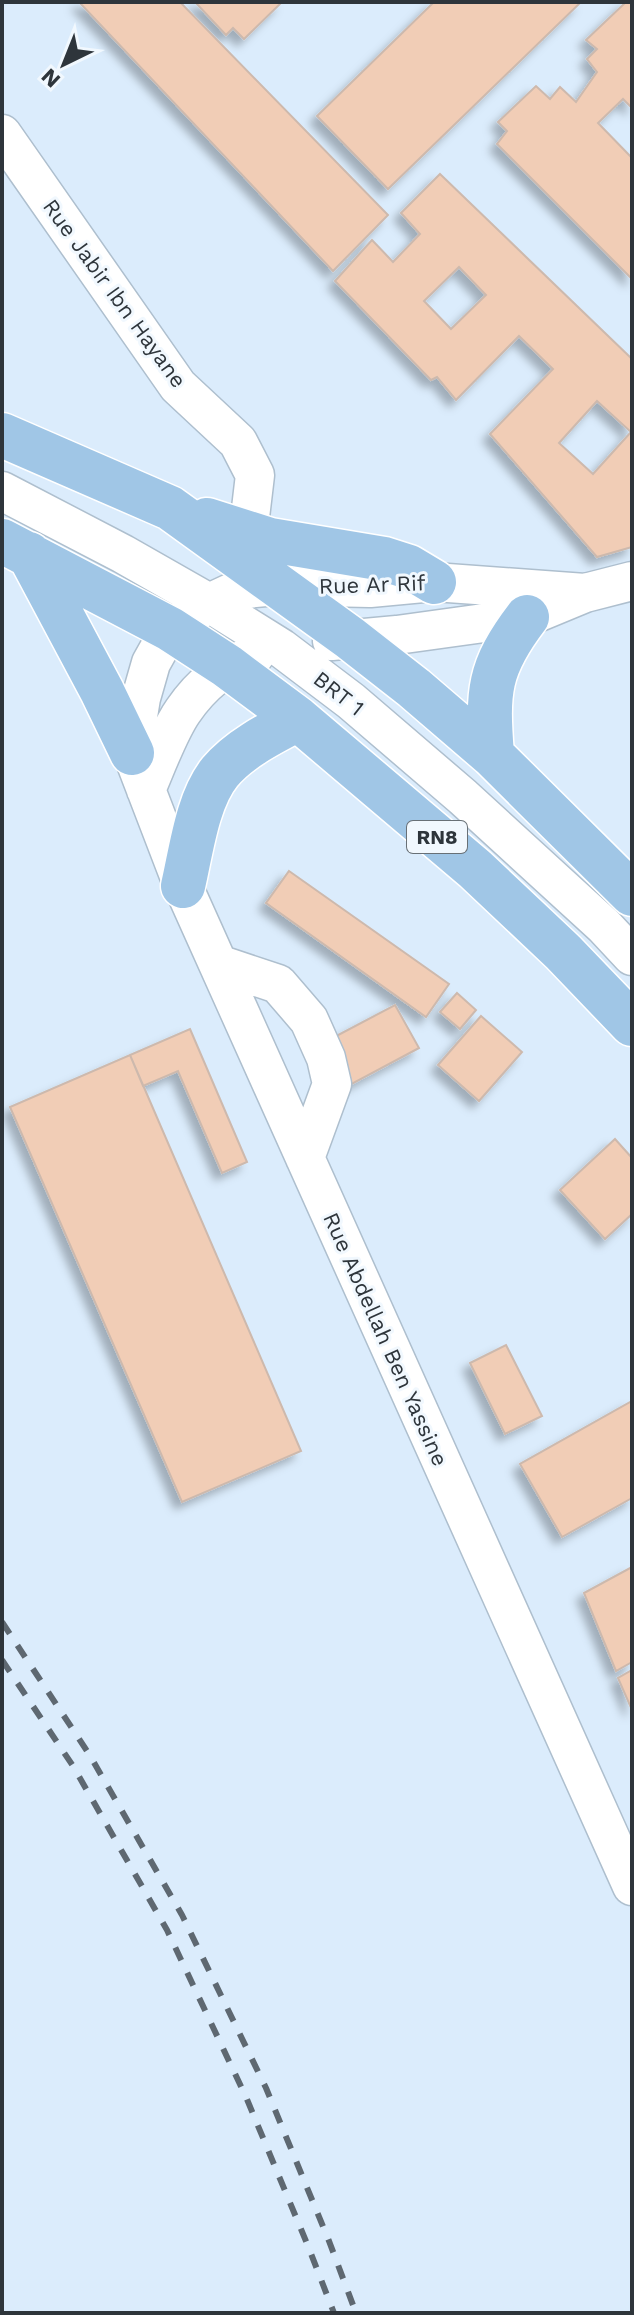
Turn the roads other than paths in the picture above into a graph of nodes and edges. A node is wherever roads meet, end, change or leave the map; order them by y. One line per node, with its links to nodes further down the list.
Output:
1 (2, 134): 5 (street, Rue Jabir Ibn Hayane)
2 (2, 435): 4 (main road)
3 (2, 491): 11 (street, BRT 1)
4 (170, 508): 5 (main road); 9 (main road)
5 (248, 534): 8 (main road)
6 (16, 547): 13 (main road, RN8); 19 (main road)
7 (632, 581): 10 (street, Rue Ar Rif)
8 (434, 582): 9 (street, Rue Ar Rif); 10 (street, Rue Ar Rif)
9 (276, 586): 11 (street, Rue Ar Rif); 14 (main road)
10 (585, 593): 12 (street, Rue Ar Rif)
11 (209, 603): 13 (street, Rue Ar Rif); 15 (street, BRT 1)
12 (527, 617): 14 (street, Rue Ar Rif); 18 (main road)
13 (170, 629): 16 (main road, RN8); 19 (street)
14 (350, 638): 15 (street, Rue Ar Rif); 18 (main road)
15 (281, 648): 16 (street, Rue Ar Rif); 22 (street, BRT 1)
16 (227, 666): 17 (main road, RN8); 19 (street)
17 (298, 719): 20 (main road); 24 (main road, RN8)
18 (492, 755): 21 (main road)
19 (139, 772): 20 (street, Rue Abdellah Ben Yassine)
20 (183, 886): 23 (street, Rue Abdellah Ben Yassine)
21 (632, 894)
22 (632, 956)
23 (218, 964): 25 (street, Rue Abdellah Ben Yassine); 25 (street)
24 (632, 1024)
25 (305, 1158): 26 (street, Rue Abdellah Ben Yassine)
26 (632, 1886)

